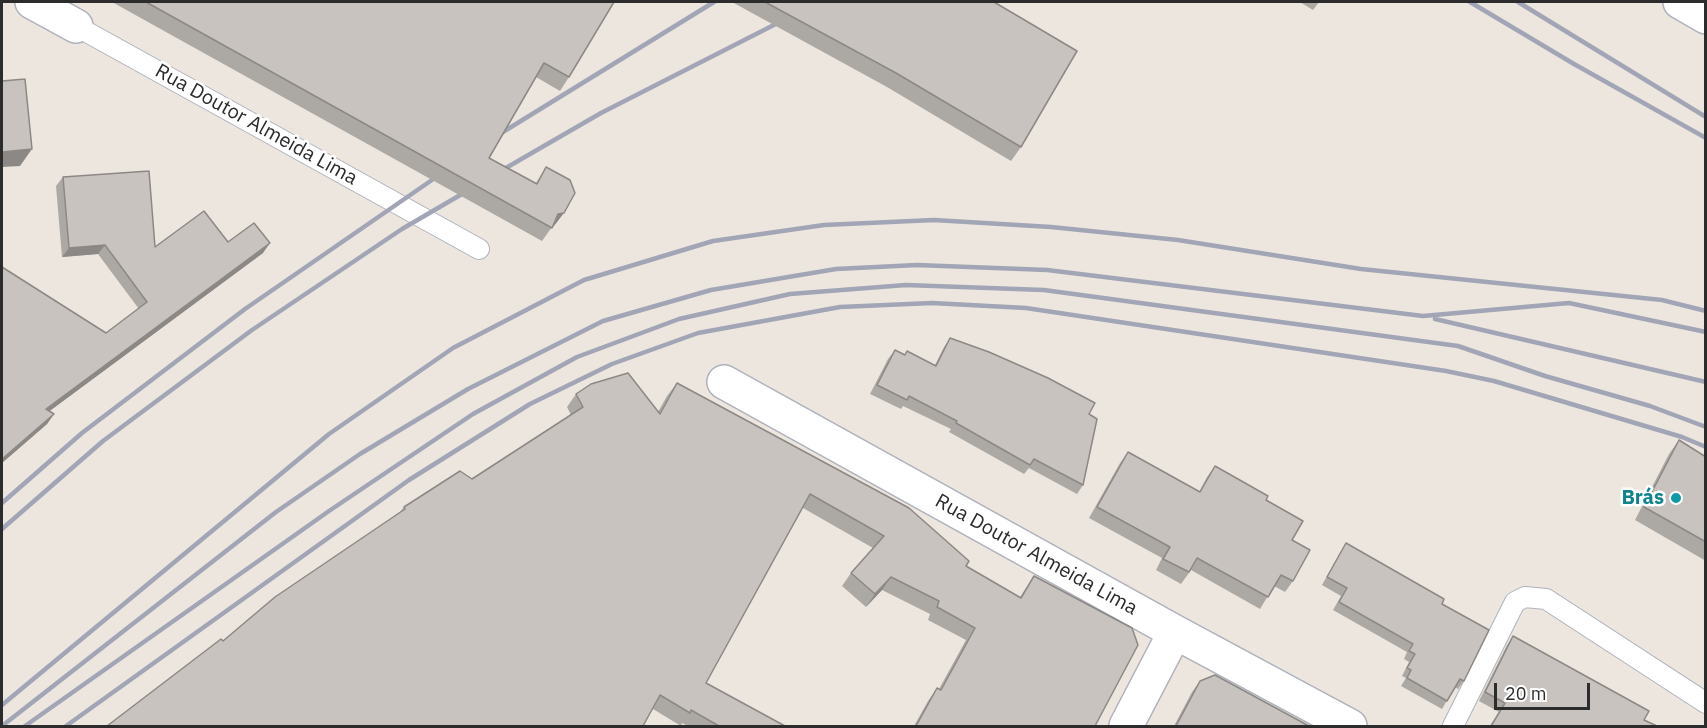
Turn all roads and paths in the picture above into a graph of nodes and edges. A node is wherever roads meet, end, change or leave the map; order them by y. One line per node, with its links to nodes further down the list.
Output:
1 (32, 2): 4 (street, Rua Doutor Almeida Lima)
2 (1680, 2): 3 (street)
3 (1706, 17)
4 (76, 26): 5 (lane, Rua Doutor Almeida Lima)
5 (479, 249)
6 (724, 382): 7 (street, Rua Doutor Almeida Lima)
7 (1174, 632): 9 (street); 10 (street, Rua Doutor Almeida Lima)
8 (1706, 703): 11 (lane)
9 (1126, 726)
10 (1350, 726)
11 (1453, 726)

